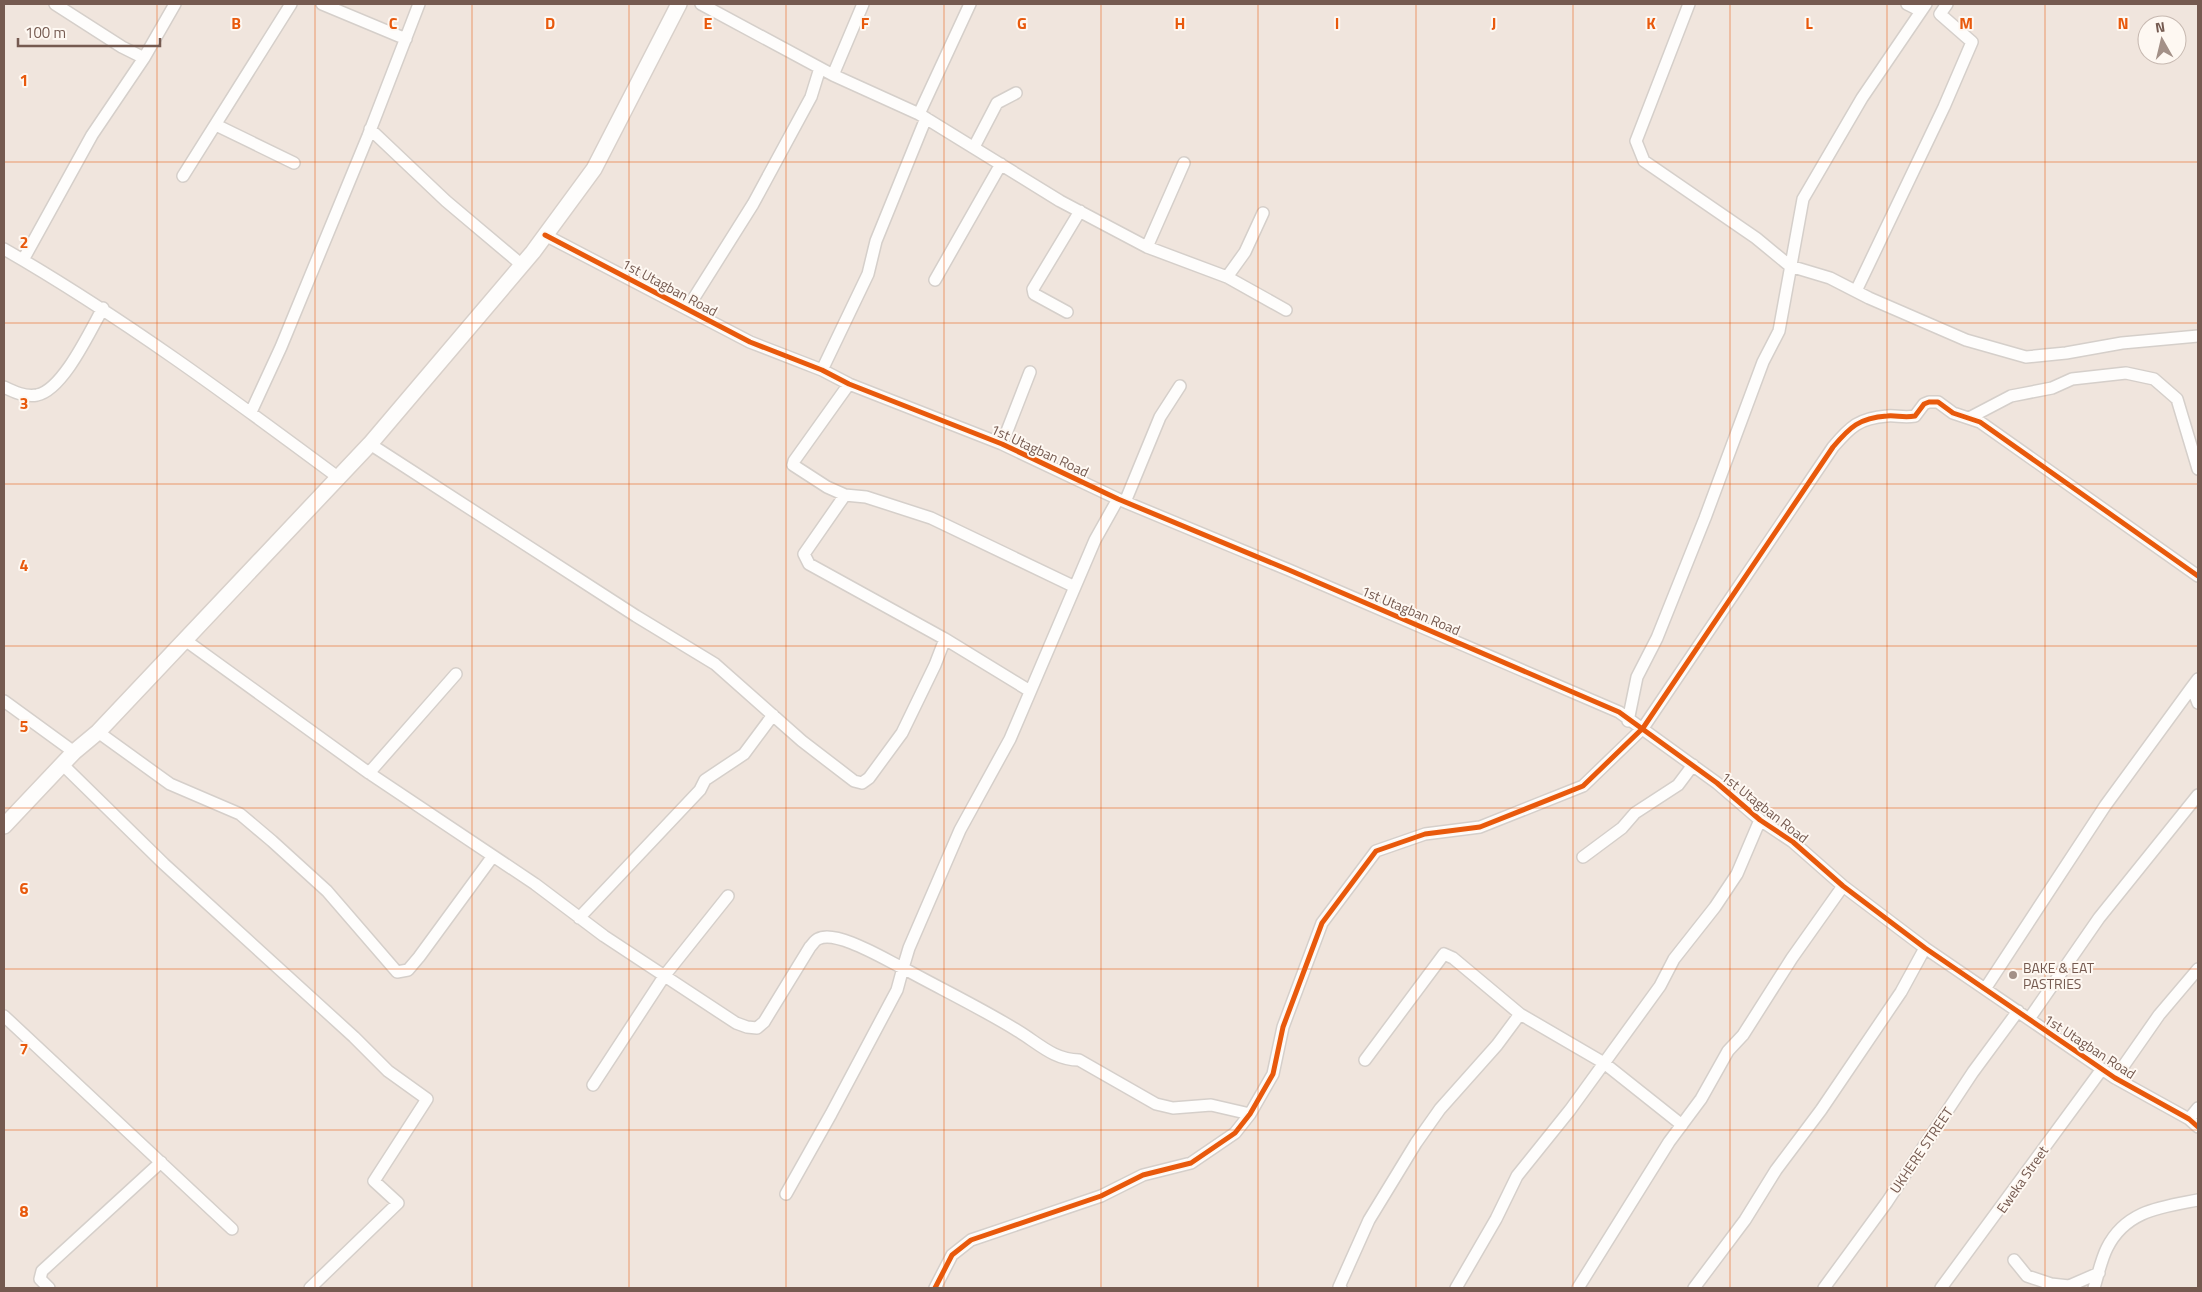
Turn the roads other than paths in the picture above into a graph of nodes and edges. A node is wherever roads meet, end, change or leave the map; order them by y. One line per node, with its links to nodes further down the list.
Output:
1 (55, 4): 15 (street)
2 (175, 4): 15 (street)
3 (291, 4): 20 (street)
4 (322, 4): 14 (street)
5 (419, 4): 14 (street)
6 (700, 4): 16 (street)
7 (863, 4): 17 (street)
8 (970, 4): 19 (street)
9 (1689, 4): 34 (street)
10 (1908, 4): 13 (street)
11 (1946, 4): 37 (street)
12 (675, 5): 29 (main road)
13 (1924, 7): 34 (street)
14 (406, 39): 21 (street)
15 (144, 58): 32 (street)
16 (820, 68): 17 (street); 39 (street)
17 (833, 75): 19 (street)
18 (1016, 93): 22 (street)
19 (923, 116): 22 (street); 43 (street)
20 (216, 125): 23 (street); 26 (street)
21 (370, 129): 33 (street); 48 (street)
22 (974, 147): 25 (street)
23 (294, 163)
24 (1184, 163): 30 (street)
25 (1001, 164): 27 (street); 36 (street)
26 (183, 176)
27 (1080, 211): 30 (street); 41 (street)
28 (1264, 213): 35 (street)
29 (545, 235): 33 (main road); 39 (street, 1st Utagban Road)
30 (1147, 247): 35 (street)
31 (4, 249): 32 (street)
32 (23, 260): 38 (street)
33 (522, 265): 50 (main road)
34 (1790, 266): 37 (street); 66 (street)
35 (1227, 277): 40 (street)
36 (935, 280)
37 (1856, 291): 42 (street)
38 (103, 308): 47 (street); 48 (street)
39 (687, 309): 43 (street, 1st Utagban Road)
40 (1286, 310)
41 (1067, 312)
42 (2198, 336)
43 (822, 370): 45 (street, 1st Utagban Road)
44 (1030, 372): 51 (street)
45 (849, 384): 51 (street, 1st Utagban Road); 54 (street)
46 (1180, 386): 55 (street)
47 (4, 387)
48 (251, 412): 53 (street)
49 (1969, 418): 52 (street); 56 (street); 67 (street)
50 (370, 444): 53 (main road); 65 (street)
51 (1002, 444): 55 (street, 1st Utagban Road)
52 (2198, 468)
53 (339, 478): 59 (main road)
54 (845, 495): 57 (street); 58 (street)
55 (1122, 500): 57 (street); 66 (street, 1st Utagban Road)
56 (2198, 576)
57 (1075, 587): 62 (street)
58 (945, 639): 62 (street); 65 (street)
59 (185, 640): 68 (main road); 72 (street)
60 (456, 674): 72 (street)
61 (2195, 683): 64 (street); 85 (street)
62 (1030, 691): 82 (street)
63 (4, 701): 69 (street)
64 (2198, 703)
65 (773, 715): 80 (street)
66 (1628, 721): 67 (street, 1st Utagban Road)
67 (1643, 728): 71 (street, 1st Utagban Road); 96 (street)
68 (98, 732): 69 (main road); 76 (street)
69 (74, 752): 70 (main road)
70 (62, 764): 75 (main road); 106 (street)
71 (1693, 765): 74 (street, 1st Utagban Road); 77 (street)
72 (369, 773): 76 (street)
73 (2198, 795): 89 (street)
74 (1760, 820): 78 (street, 1st Utagban Road); 91 (street)
75 (4, 826)
76 (493, 856): 80 (street)
77 (1583, 857)
78 (1844, 886): 81 (street, 1st Utagban Road); 98 (street)
79 (728, 896): 84 (street)
80 (579, 918): 84 (street)
81 (1925, 948): 85 (street, 1st Utagban Road); 111 (street)
82 (903, 968): 84 (street); 96 (street); 100 (street)
83 (2198, 969): 93 (street)
84 (665, 975): 94 (street)
85 (1985, 989): 86 (street, 1st Utagban Road)
86 (2018, 1011): 89 (street, 1st Utagban Road); 112 (street, UKHERE STREET)
87 (1520, 1014): 90 (street); 91 (street); 108 (street)
88 (4, 1016): 99 (street)
89 (2029, 1019): 92 (street, 1st Utagban Road)
90 (1365, 1060)
91 (1604, 1064): 98 (street); 109 (street)
92 (2102, 1069): 93 (street, 1st Utagban Road); 113 (street, Eweka Street)
93 (2115, 1078): 97 (street, 1st Utagban Road)
94 (594, 1085)
95 (2198, 1108): 97 (street)
96 (1250, 1114): 107 (street)
97 (2194, 1123)
98 (1682, 1126): 110 (street)
99 (161, 1162): 102 (street); 105 (street)
100 (786, 1194)
101 (2198, 1200): 104 (street)
102 (232, 1229)
103 (2014, 1260): 104 (street)
104 (2099, 1273): 114 (street)
105 (50, 1288)
106 (310, 1288)
107 (935, 1288)
108 (1341, 1288)
109 (1456, 1288)
110 (1578, 1288)
111 (1694, 1288)
112 (1824, 1288)
113 (1941, 1288)
114 (2094, 1288)

